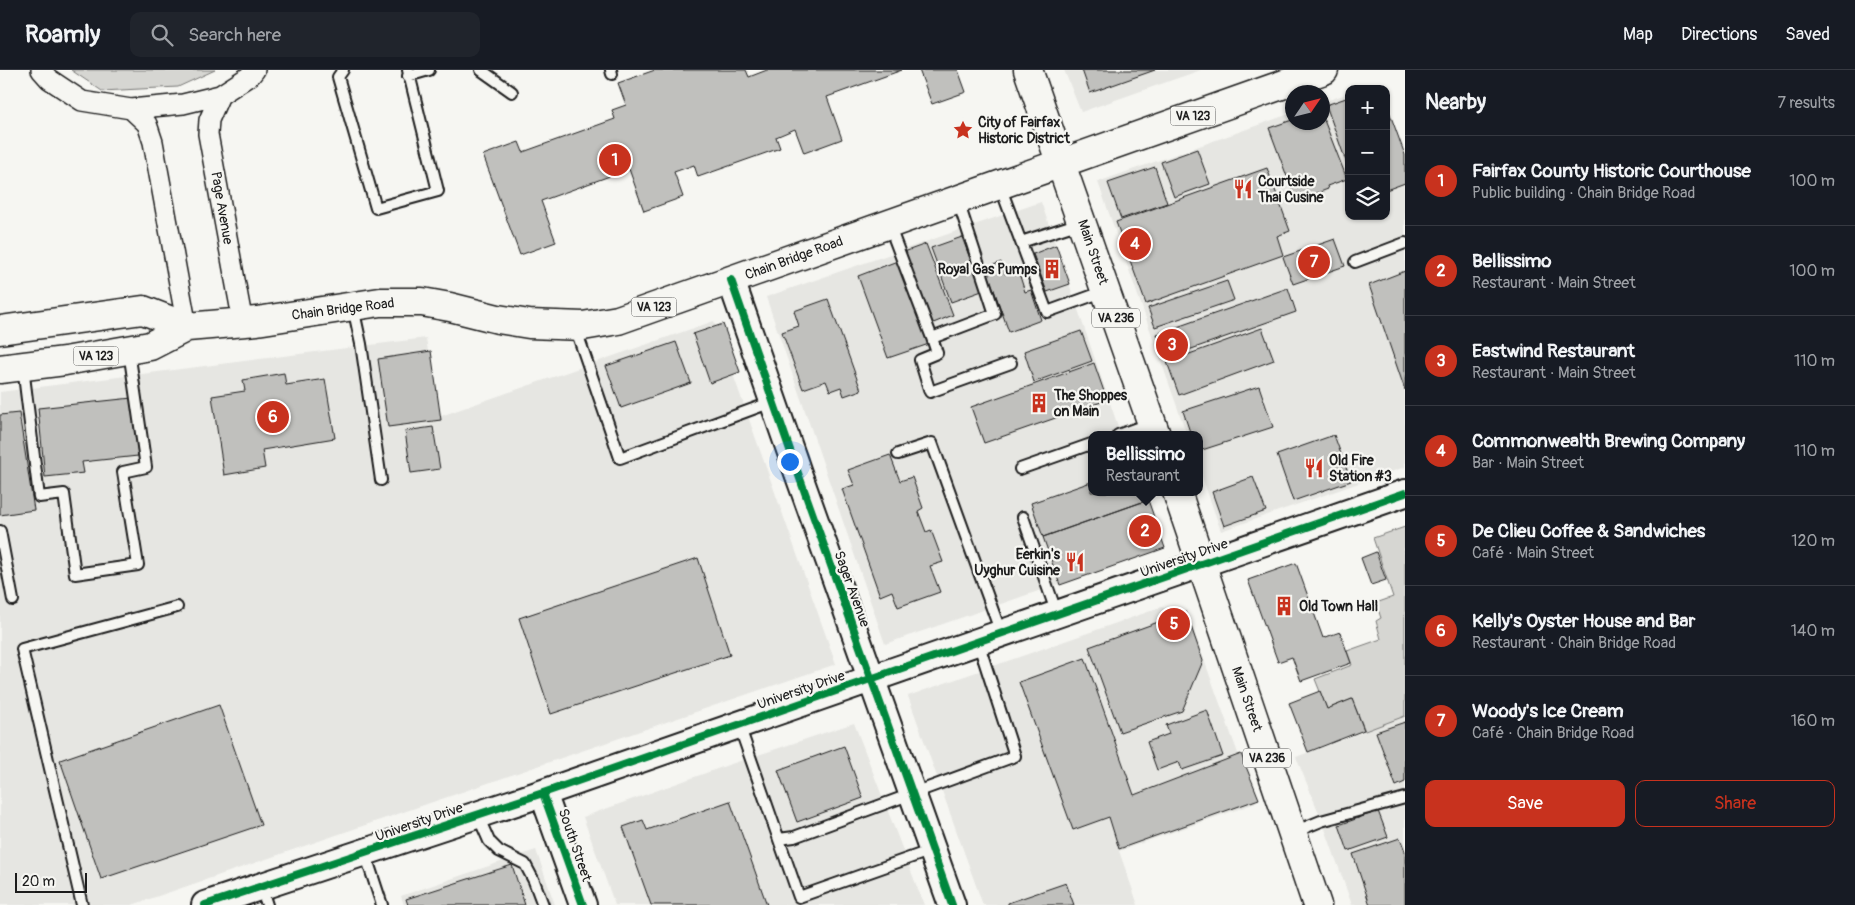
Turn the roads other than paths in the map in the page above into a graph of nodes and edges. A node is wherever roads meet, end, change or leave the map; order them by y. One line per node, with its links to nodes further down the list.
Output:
1 (41, 70): 11 (street)
2 (256, 70): 10 (street)
3 (343, 70): 8 (lane)
4 (430, 70): 8 (lane)
5 (481, 70): 9 (lane)
6 (1028, 70): 12 (main road, Main Street / VA 236)
7 (1324, 70): 12 (main road, Chain Bridge Road / VA 123)
8 (408, 73)
9 (512, 92)
10 (220, 95): 11 (street); 23 (street, Page Avenue)
11 (131, 109): 25 (street)
12 (1062, 163): 13 (main road, Chain Bridge Road / VA 123); 15 (main road, Main Street / VA 236)
13 (1000, 185): 14 (main road, Chain Bridge Road / VA 123); 17 (lane)
14 (957, 200): 16 (main road, Chain Bridge Road / VA 123); 27 (lane)
15 (1082, 222): 17 (lane); 21 (main road, Main Street / VA 236)
16 (888, 224): 20 (main road, Chain Bridge Road / VA 123); 27 (lane)
17 (1021, 242): 21 (lane)
18 (1405, 243): 19 (lane)
19 (1355, 262)
20 (731, 280): 24 (main road, Chain Bridge Road / VA 123); 31 (street, Sager Avenue)
21 (1106, 290): 32 (main road, Main Street / VA 236)
22 (352, 306): 23 (main road, Chain Bridge Road / VA 123); 24 (main road, Chain Bridge Road / VA 123); 36 (lane)
23 (243, 323): 25 (main road, Chain Bridge Road / VA 123)
24 (575, 326): 31 (lane)
25 (188, 327): 26 (main road, Chain Bridge Road / VA 123); 28 (main road, Chain Bridge Road / VA 123)
26 (0, 330)
27 (932, 338): 29 (lane)
28 (129, 350): 30 (main road, Chain Bridge Road / VA 123); 30 (lane)
29 (1011, 364)
30 (11, 368)
31 (773, 401): 46 (street, Sager Avenue)
32 (1154, 429)
33 (1088, 445): 35 (lane)
34 (898, 454): 45 (lane)
35 (1020, 469)
36 (382, 480)
37 (1405, 493): 41 (street, University Drive)
38 (1177, 496): 41 (main road, Main Street / VA 236)
39 (1023, 517): 44 (lane)
40 (0, 531): 42 (lane)
41 (1202, 565): 44 (street, University Drive); 52 (main road, Main Street / VA 236)
42 (13, 600)
43 (177, 607): 57 (lane)
44 (1058, 615): 45 (street, University Drive)
45 (989, 638): 46 (street, University Drive); 49 (lane)
46 (871, 679): 47 (street, University Drive); 49 (street, Sager Avenue)
47 (739, 725): 48 (street, University Drive); 53 (lane)
48 (543, 793): 51 (street, University Drive); 61 (street, South Street)
49 (912, 795): 53 (lane); 54 (street, Sager Avenue)
50 (1405, 798): 52 (lane)
51 (478, 815): 55 (street, University Drive); 60 (lane)
52 (1292, 833): 63 (main road, Main Street / VA 236)
53 (779, 839): 54 (lane)
54 (932, 850): 62 (street, Sager Avenue)
55 (365, 853): 56 (street, University Drive); 59 (lane)
56 (264, 896): 58 (street, University Drive)
57 (82, 905)
58 (205, 905)
59 (382, 905)
60 (543, 905)
61 (583, 905)
62 (952, 905)
63 (1317, 905)

